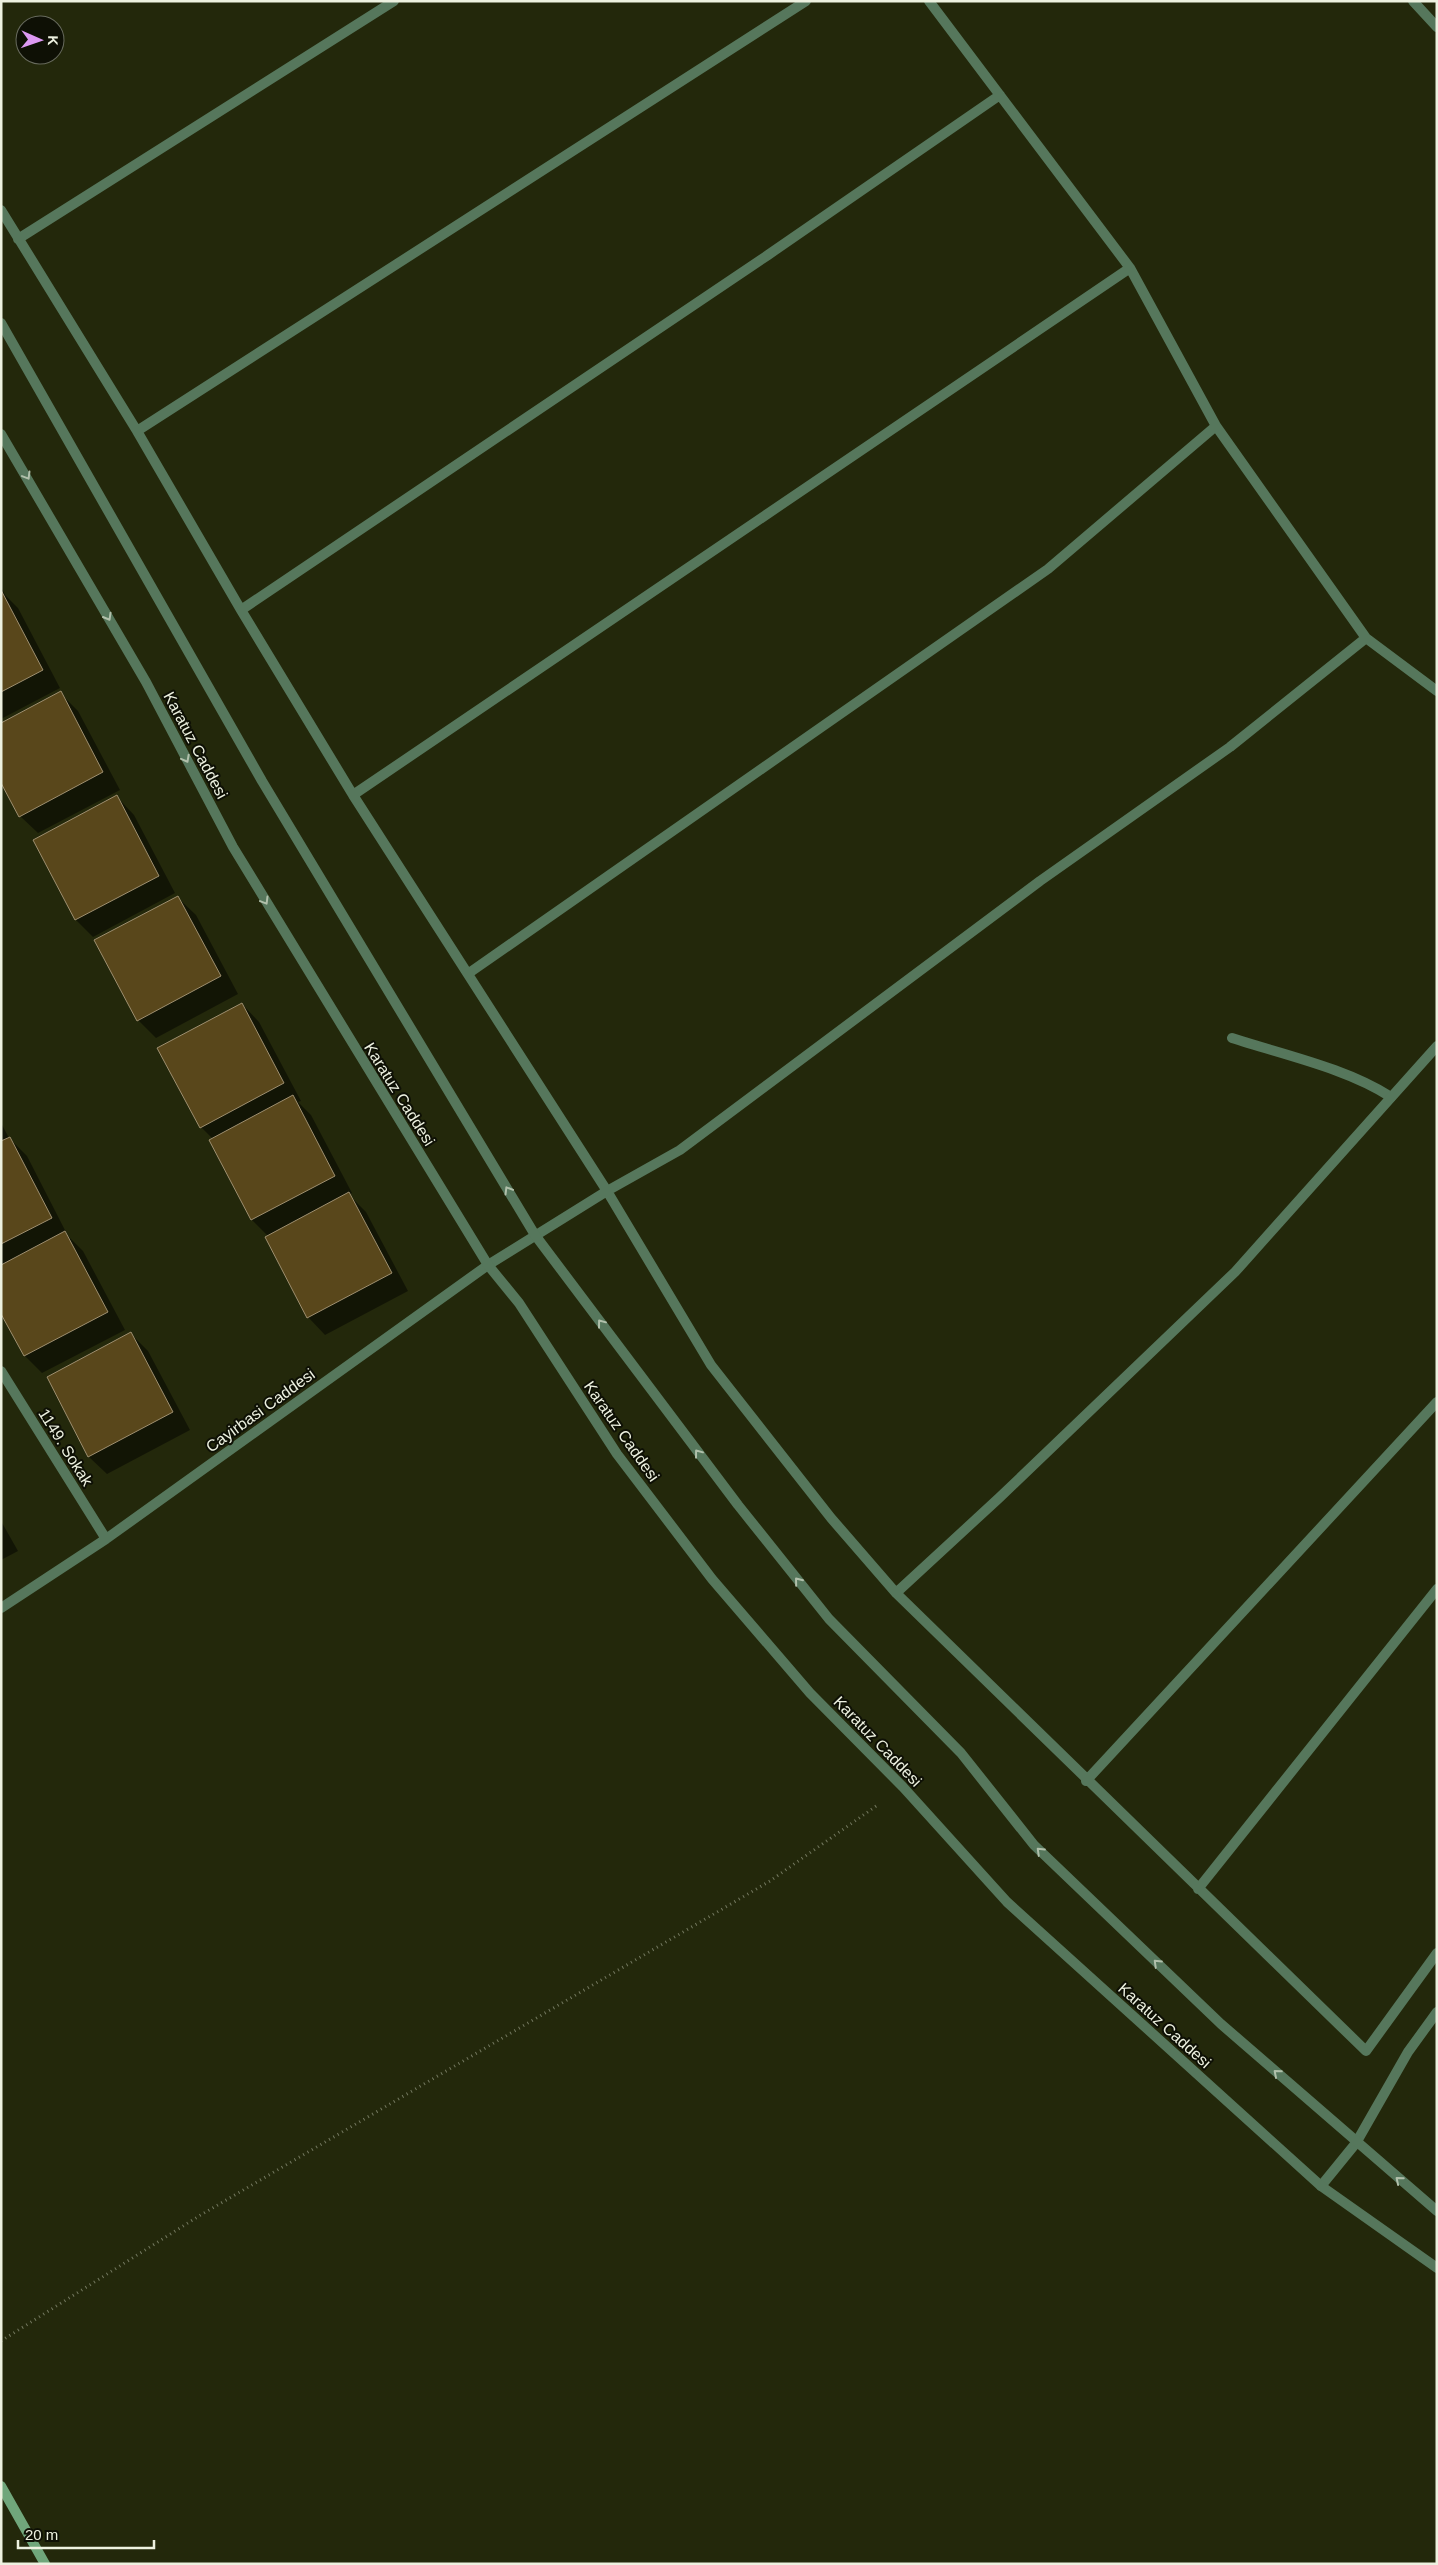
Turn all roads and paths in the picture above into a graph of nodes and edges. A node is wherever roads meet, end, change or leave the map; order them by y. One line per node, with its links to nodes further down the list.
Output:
1 (394, 1): 8 (street)
2 (806, 1): 12 (street)
3 (928, 1): 6 (street)
4 (1413, 1): 5 (street)
5 (1437, 28)
6 (1000, 95): 9 (street); 14 (street)
7 (1, 210): 8 (street)
8 (18, 239): 12 (street)
9 (1130, 268): 11 (street); 17 (street)
10 (1, 324): 23 (street, one-way to 10)
11 (1216, 426): 15 (street); 18 (street)
12 (137, 431): 14 (street)
13 (1, 434): 24 (street, Karatuz Caddesi, one-way to 24)
14 (241, 610): 17 (street)
15 (1366, 638): 16 (street); 22 (street, Cayirbasi Caddesi)
16 (1437, 691)
17 (353, 795): 18 (street)
18 (469, 973): 22 (street)
19 (1232, 1038): 21 (street)
20 (1437, 1046): 21 (street)
21 (1391, 1097): 29 (street)
22 (607, 1191): 23 (street, Cayirbasi Caddesi); 29 (street)
23 (535, 1235): 24 (street, Cayirbasi Caddesi); 36 (street, one-way to 23)
24 (488, 1265): 27 (street, Cayirbasi Caddesi); 32 (street, Karatuz Caddesi)
25 (1, 1371): 27 (street, 1149. Sokak)
26 (1437, 1402): 31 (street)
27 (106, 1540): 30 (street, Cayirbasi Caddesi)
28 (1437, 1589): 33 (street)
29 (896, 1593): 31 (street)
30 (1, 1608)
31 (1086, 1781): 33 (street)
32 (903, 1787): 37 (street, Karatuz Caddesi); 40 (path)
33 (1198, 1890): 34 (street)
34 (1437, 1953)
35 (1437, 2012): 36 (street)
36 (1356, 2143): 37 (street); 38 (street, one-way to 36)
37 (1321, 2186): 39 (street, Karatuz Caddesi)
38 (1437, 2211)
39 (1437, 2268)
40 (1, 2341)
41 (1, 2486): 42 (main road)
42 (45, 2564)

